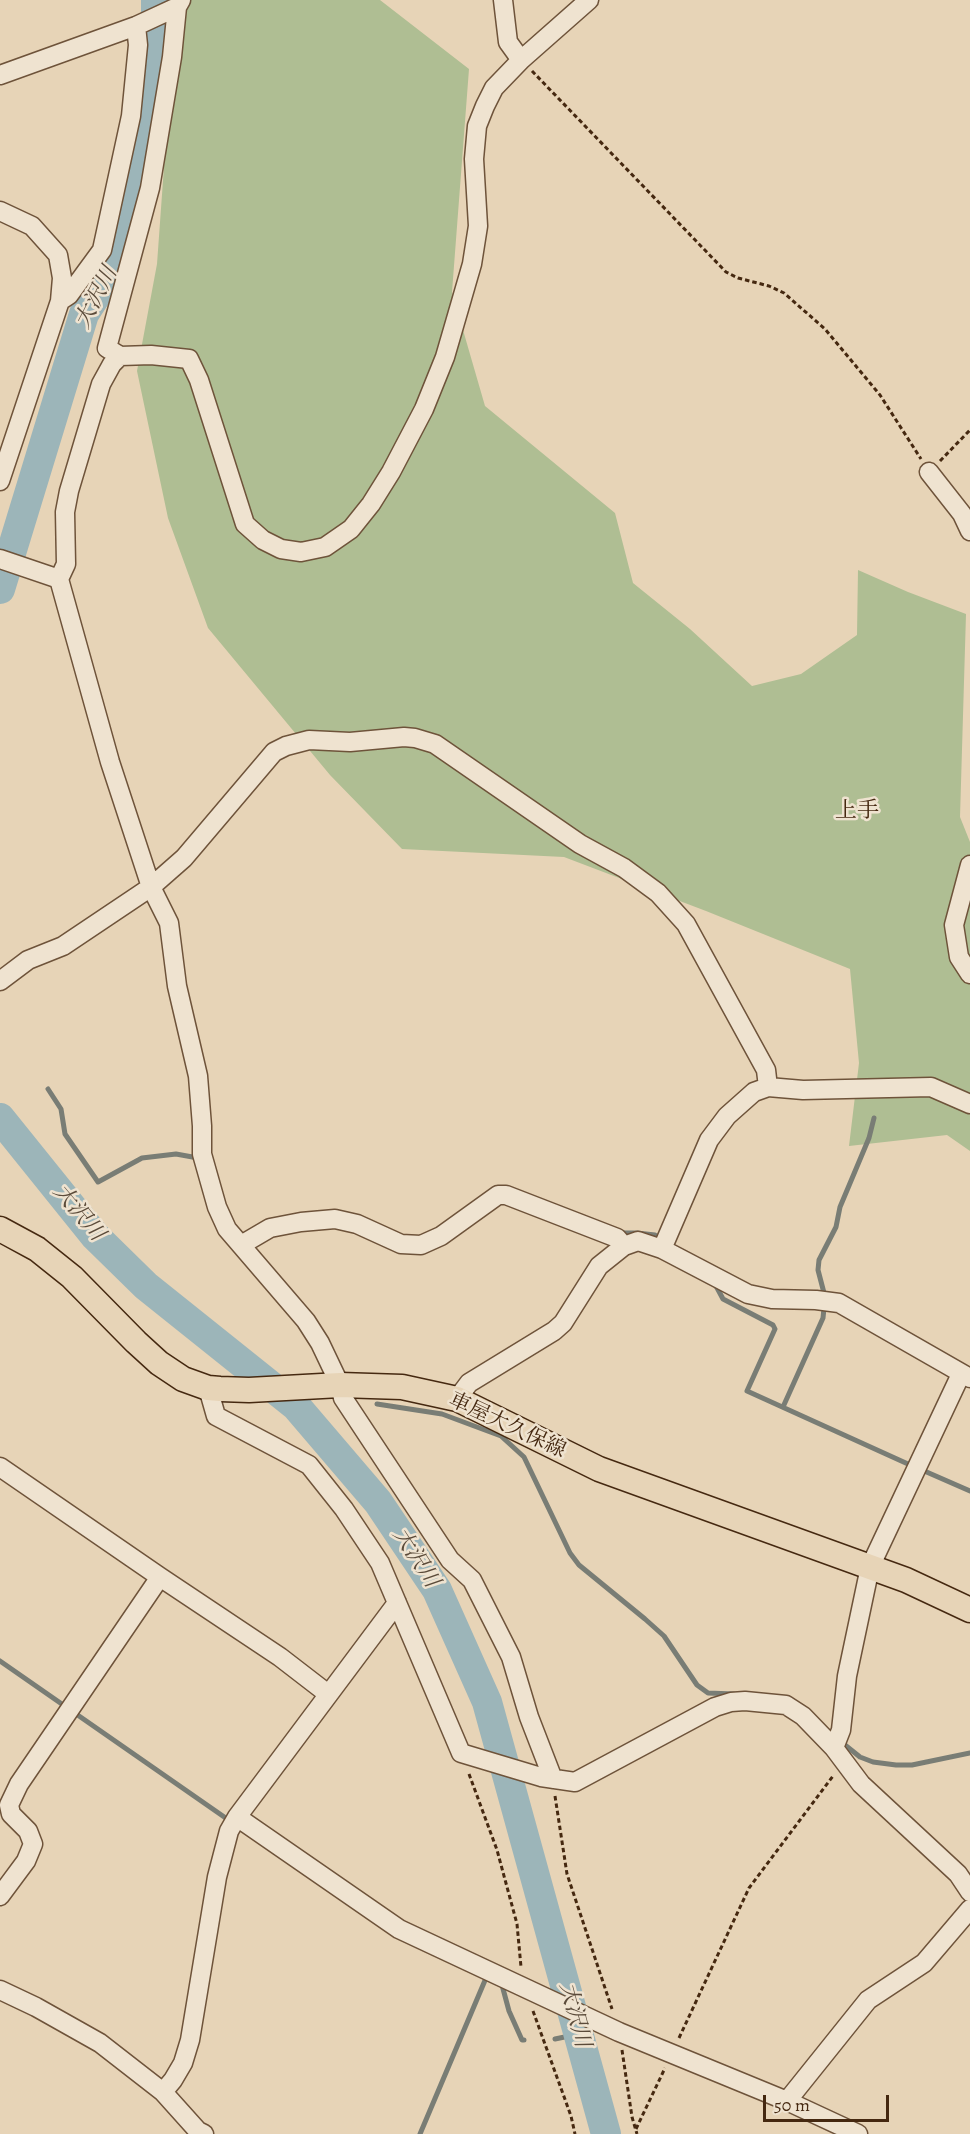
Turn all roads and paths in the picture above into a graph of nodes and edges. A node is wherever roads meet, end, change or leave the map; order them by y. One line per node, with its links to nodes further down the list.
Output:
1 (503, 0): 5 (street)
2 (589, 0): 5 (street)
3 (176, 6): 4 (street); 9 (street)
4 (142, 23): 6 (street); 8 (street)
5 (520, 60): 9 (street); 11 (path)
6 (0, 75)
7 (0, 211): 8 (street)
8 (60, 302): 12 (street)
9 (120, 356): 15 (street)
10 (970, 430): 11 (path)
11 (929, 472): 13 (street)
12 (0, 481)
13 (970, 531)
14 (0, 559): 15 (street)
15 (50, 576): 17 (street)
16 (970, 865): 18 (street)
17 (151, 887): 19 (street); 20 (street); 23 (street)
18 (970, 974)
19 (0, 981)
20 (768, 1087): 21 (street); 25 (street)
21 (970, 1104)
22 (0, 1229): 28 (main road, 車屋大久保線)
23 (241, 1245): 24 (street); 27 (street)
24 (624, 1246): 25 (street); 29 (street)
25 (662, 1249): 26 (street)
26 (966, 1376): 31 (street)
27 (331, 1386): 28 (main road, 車屋大久保線); 29 (main road, 車屋大久保線); 38 (street)
28 (214, 1389): 33 (street)
29 (457, 1399): 31 (main road, 車屋大久保線)
30 (0, 1467): 32 (street)
31 (870, 1567): 34 (main road, 車屋大久保線); 37 (street)
32 (160, 1577): 35 (street); 41 (street)
33 (397, 1603): 35 (street); 36 (street)
34 (970, 1610)
35 (328, 1694): 39 (street)
36 (465, 1754): 38 (street); 43 (path)
37 (839, 1755): 38 (street); 40 (street); 46 (path)
38 (547, 1778): 45 (path)
39 (235, 1821): 43 (street); 47 (street)
40 (970, 1892)
41 (0, 1896)
42 (970, 1909): 48 (street)
43 (531, 1989): 45 (street); 51 (path)
44 (0, 1990): 47 (street)
45 (613, 2029): 46 (street); 49 (path)
46 (672, 2053): 48 (street); 49 (path)
47 (163, 2092): 50 (street)
48 (787, 2102): 53 (street)
49 (636, 2129): 52 (path)
50 (200, 2133)
51 (575, 2134)
52 (637, 2134)
53 (858, 2134)

